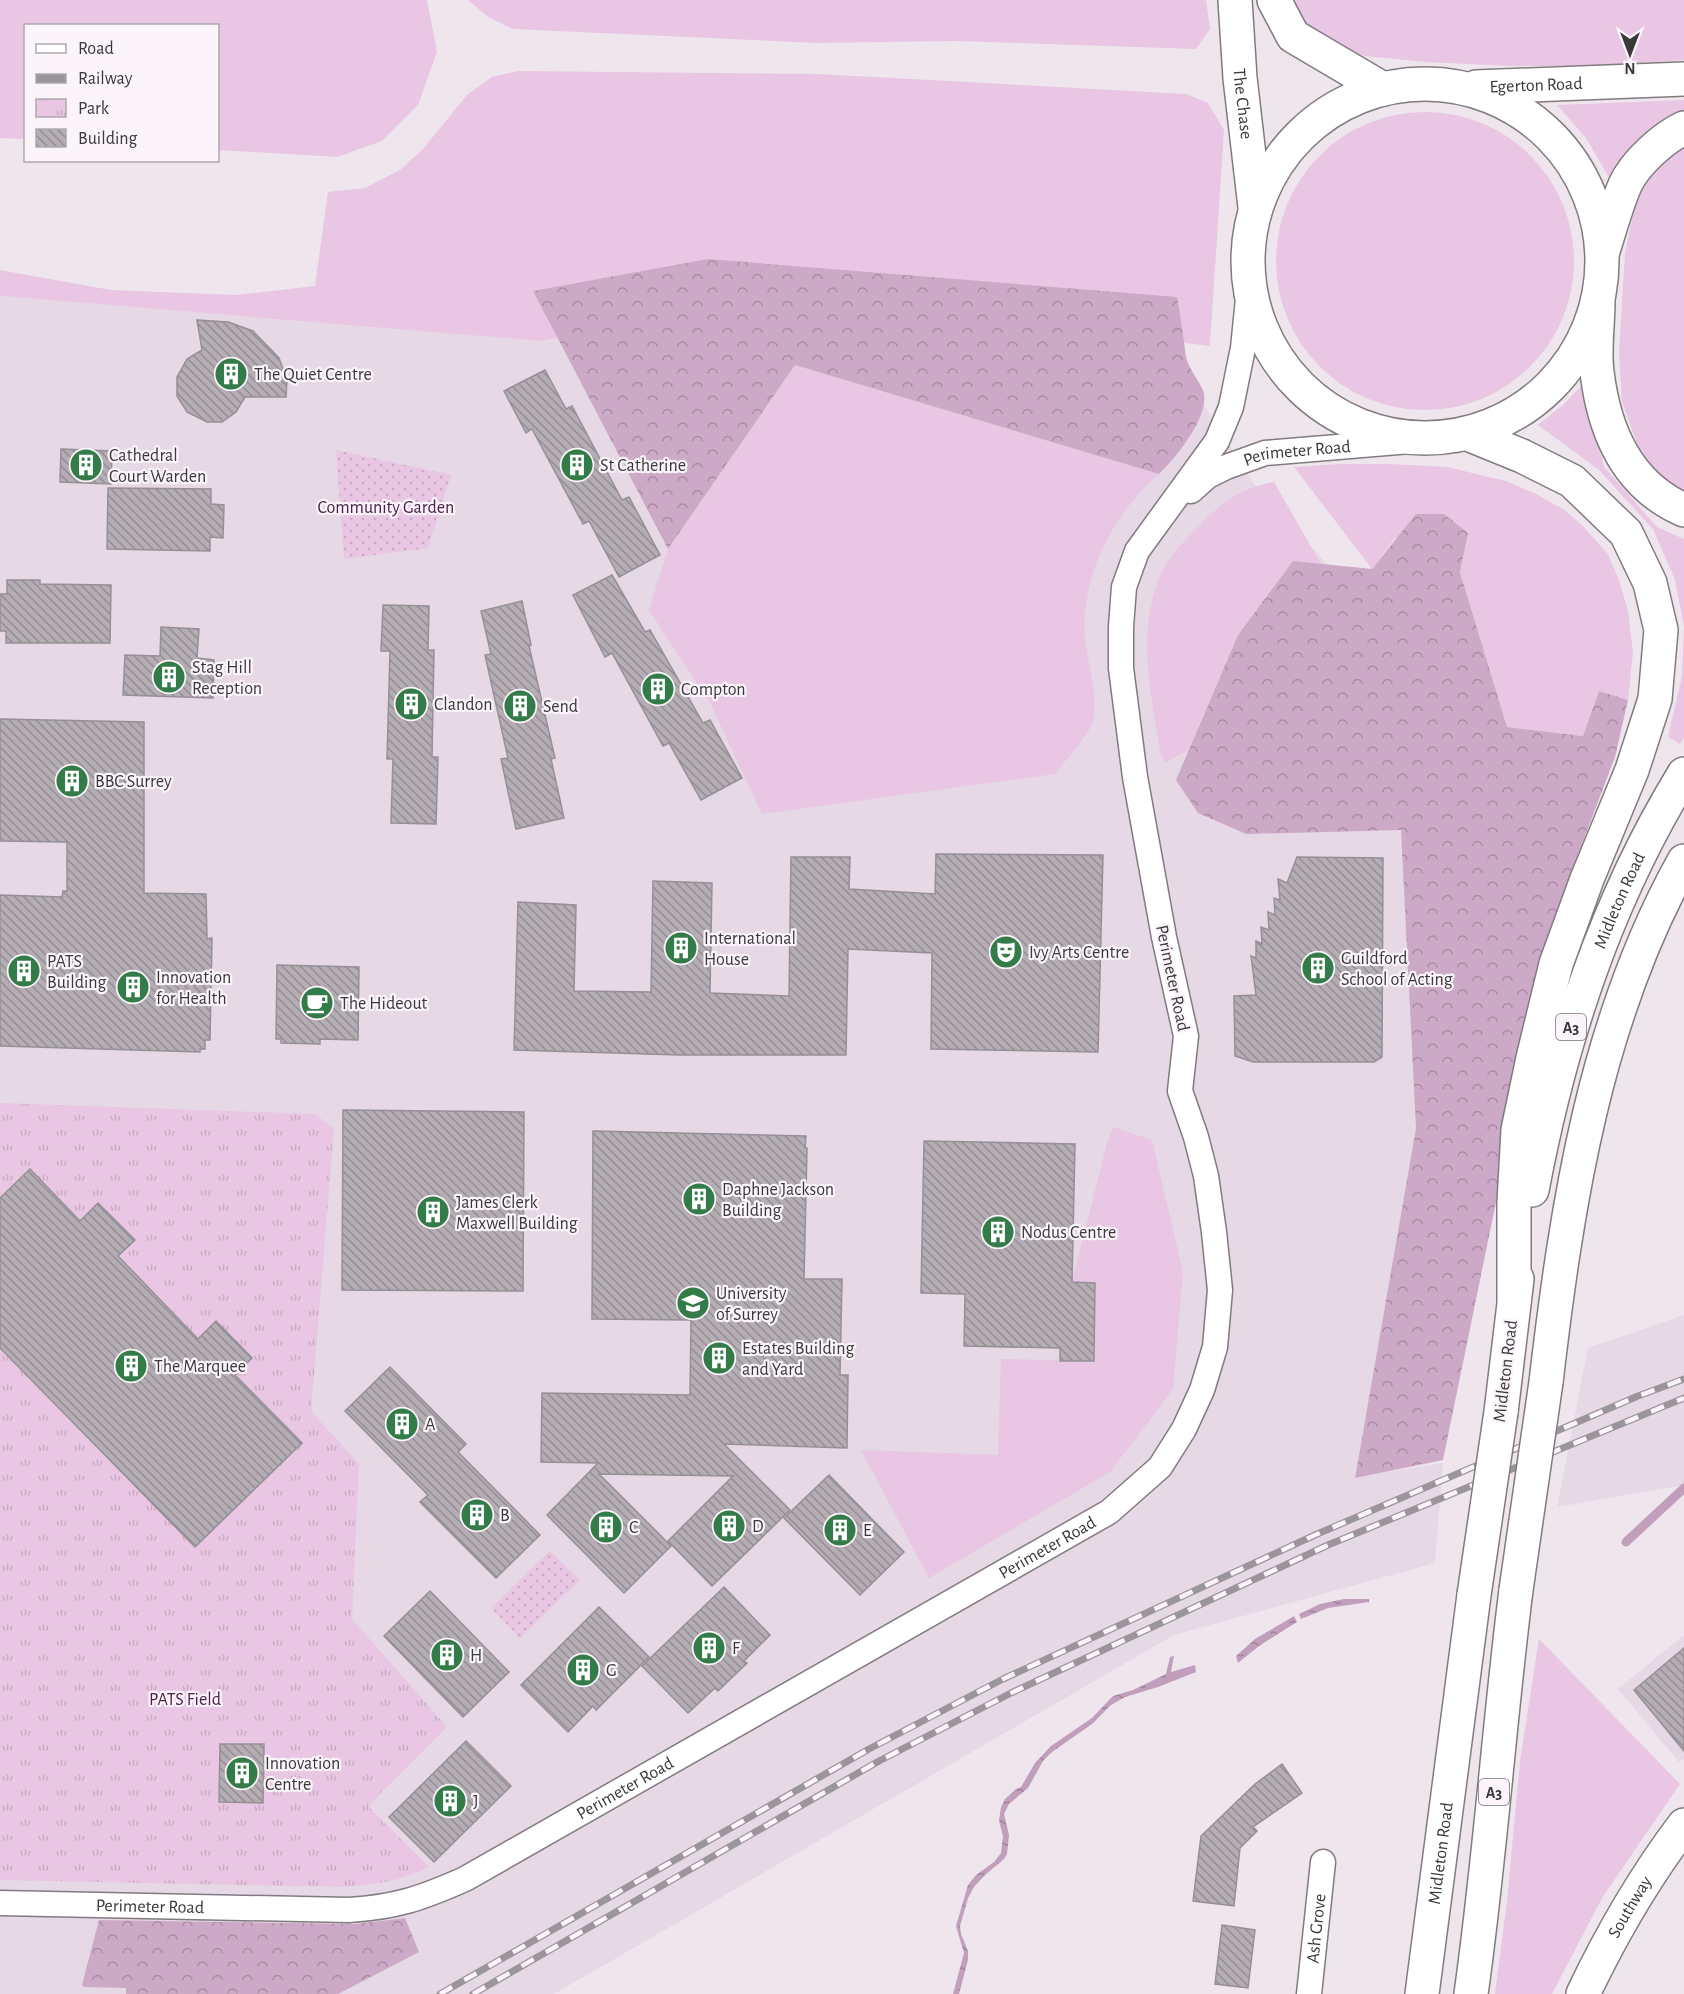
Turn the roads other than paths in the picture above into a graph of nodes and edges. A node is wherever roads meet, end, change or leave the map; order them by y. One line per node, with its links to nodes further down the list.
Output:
1 (1235, 0): 7 (main road, The Chase)
2 (1274, 0): 5 (main road)
3 (1684, 79): 4 (main road, Egerton Road)
4 (1459, 87): 5 (main road); 8 (main road)
5 (1383, 89): 7 (main road)
6 (1684, 128): 8 (main road)
7 (1255, 207): 9 (main road)
8 (1603, 251): 10 (main road)
9 (1248, 299): 12 (main road); 13 (street, Perimeter Road)
10 (1598, 302): 11 (main road); 14 (main road)
11 (1468, 434): 12 (main road); 17 (main road)
12 (1434, 439): 13 (street, Perimeter Road)
13 (1172, 505): 20 (street, Perimeter Road)
14 (1684, 510)
15 (1684, 774): 17 (main road, Midleton Road / A3)
16 (1684, 861): 23 (main road, A3, bridge)
17 (1514, 1300): 22 (main road, Midleton Road / A3, bridge)
18 (1684, 1825): 24 (main road, Southway)
19 (1323, 1862): 21 (street, Ash Grove)
20 (0, 1903)
21 (1309, 1994)
22 (1422, 1994)
23 (1471, 1994)
24 (1583, 1994)

